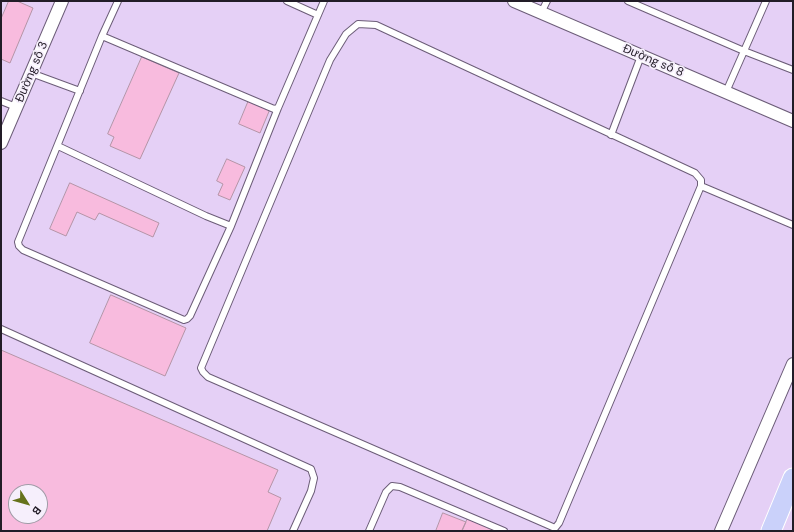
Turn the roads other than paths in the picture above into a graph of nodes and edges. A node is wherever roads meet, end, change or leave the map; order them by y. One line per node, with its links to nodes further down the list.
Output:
1 (62, 1): 15 (street, Đường số 3)
2 (118, 1): 11 (lane)
3 (286, 1): 10 (lane)
4 (324, 1): 10 (lane)
5 (514, 1): 9 (street, Đường số 8)
6 (547, 1): 9 (lane)
7 (628, 1): 12 (lane)
8 (766, 1): 12 (lane)
9 (541, 13): 13 (street, Đường số 8)
10 (318, 15): 20 (lane)
11 (102, 36): 16 (lane); 20 (lane)
12 (744, 51): 14 (lane); 17 (lane)
13 (641, 56): 17 (street, Đường số 8); 22 (lane)
14 (793, 70)
15 (31, 73): 16 (lane); 19 (street, Đường số 3)
16 (80, 91): 24 (lane)
17 (726, 92): 21 (street, Đường số 8)
18 (1, 101): 19 (lane)
19 (16, 108): 23 (street, Đường số 3)
20 (278, 108): 27 (lane)
21 (793, 121)
22 (612, 135): 25 (lane); 25 (lane)
23 (1, 143)
24 (58, 146): 27 (lane); 27 (lane)
25 (701, 186): 26 (lane)
26 (793, 225)
27 (231, 226)
28 (1, 329): 31 (lane)
29 (793, 364): 34 (street)
30 (793, 478): 35 (main road)
31 (293, 531)
32 (369, 531): 33 (lane)
33 (504, 531)
34 (721, 531)
35 (771, 531)

